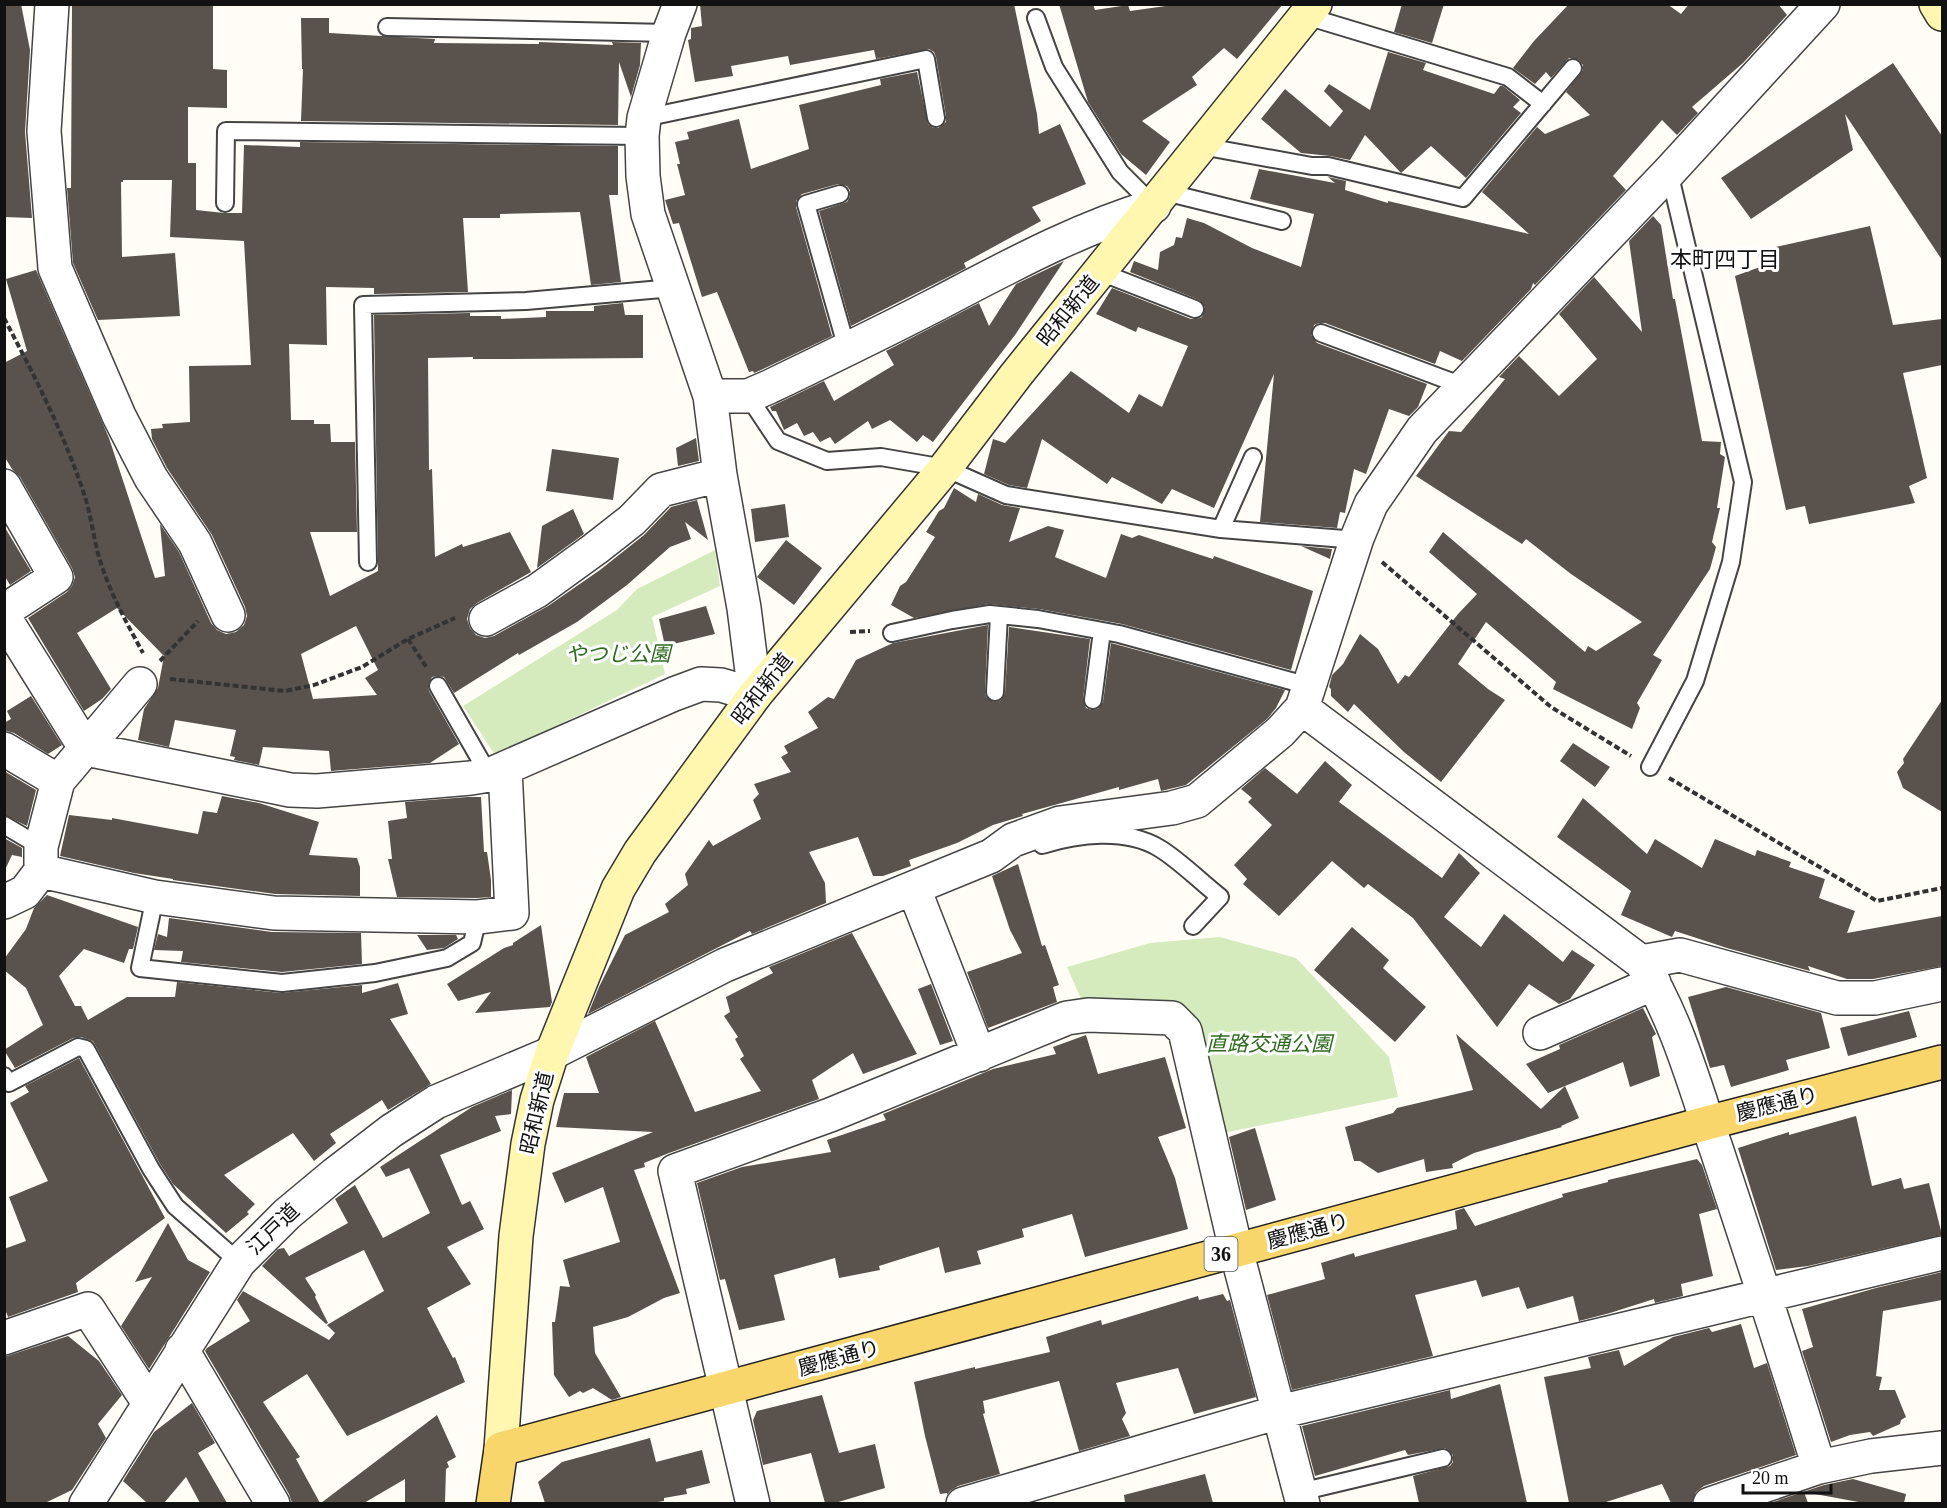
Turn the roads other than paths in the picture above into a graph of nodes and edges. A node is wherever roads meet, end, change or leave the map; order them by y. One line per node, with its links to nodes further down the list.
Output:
1 (52, 4): 35 (street)
2 (1823, 4): 14 (street)
3 (1936, 4): 5 (main road)
4 (1310, 10): 10 (lane); 13 (main road, 昭和新道)
5 (1942, 14)
6 (1036, 18): 16 (lane)
7 (674, 19): 8 (lane); 12 (street)
8 (387, 27)
9 (1574, 68): 10 (lane)
10 (1543, 104): 13 (lane)
11 (936, 118): 12 (lane)
12 (643, 127): 17 (lane); 20 (street)
13 (1202, 146): 16 (main road, 昭和新道)
14 (1669, 172): 24 (street); 49 (lane)
15 (840, 194): 23 (lane)
16 (1159, 199): 18 (lane); 19 (main road, 昭和新道); 23 (street)
17 (225, 203)
18 (1282, 221)
19 (1100, 272): 21 (lane); 28 (main road, 昭和新道)
20 (673, 288): 25 (street); 33 (lane)
21 (1195, 309)
22 (1321, 333): 24 (lane)
23 (847, 349): 26 (street)
24 (1463, 386): 32 (street)
25 (710, 396): 26 (street); 29 (street)
26 (748, 396): 28 (lane)
27 (1253, 457): 31 (lane)
28 (945, 468): 31 (lane); 44 (main road, 昭和新道)
29 (720, 475): 38 (street); 44 (street)
30 (4, 486): 34 (street)
31 (1221, 529): 32 (lane)
32 (1357, 540): 45 (street)
33 (368, 561)
34 (4, 611)
35 (228, 615)
36 (999, 615): 39 (lane); 40 (lane); 43 (lane)
37 (4, 617): 48 (street)
38 (486, 619)
39 (1102, 631): 45 (lane); 46 (lane)
40 (892, 633)
41 (140, 684): 48 (street)
42 (438, 686): 50 (lane)
43 (995, 692)
44 (755, 695): 50 (street); 63 (main road, 昭和新道)
45 (1305, 697): 53 (street, 江戸道); 60 (street)
46 (1093, 700)
47 (4, 749): 51 (street)
48 (86, 749): 50 (street); 51 (street)
49 (1650, 767)
50 (497, 772): 58 (street)
51 (58, 781): 54 (street)
52 (4, 825): 54 (lane)
53 (991, 856): 55 (street, 江戸道); 59 (lane)
54 (41, 859): 56 (street); 57 (street)
55 (914, 888): 63 (street, 江戸道); 64 (street)
56 (154, 897): 58 (street); 58 (lane)
57 (4, 902)
58 (478, 916)
59 (1193, 926)
60 (1648, 972): 61 (street); 62 (street); 67 (street)
61 (1942, 984)
62 (1540, 1033)
63 (552, 1053): 70 (street, 江戸道); 78 (main road, 昭和新道)
64 (979, 1055): 68 (street); 74 (street)
65 (1942, 1062): 67 (main road, 慶應通り / 36)
66 (4, 1076): 70 (lane)
67 (1707, 1122): 68 (main road, 慶應通り / 36); 71 (street)
68 (1236, 1250): 74 (main road, 慶應通り / 36); 76 (street)
69 (1942, 1253): 71 (street)
70 (239, 1262): 73 (street, 江戸道)
71 (1765, 1295): 76 (street); 80 (street)
72 (4, 1338): 75 (street)
73 (182, 1350): 75 (street, 江戸道); 83 (street)
74 (726, 1388): 78 (main road, 慶應通り / 36); 85 (street)
75 (149, 1403): 82 (street, 江戸道)
76 (1279, 1412): 81 (street); 86 (street)
77 (1942, 1448): 80 (street)
78 (501, 1449): 84 (main road, 昭和新道)
79 (1443, 1458): 81 (lane)
80 (1819, 1467): 87 (street)
81 (1302, 1498)
82 (86, 1503)
83 (273, 1503)
84 (493, 1503)
85 (753, 1503)
86 (963, 1503)
87 (1710, 1503)

